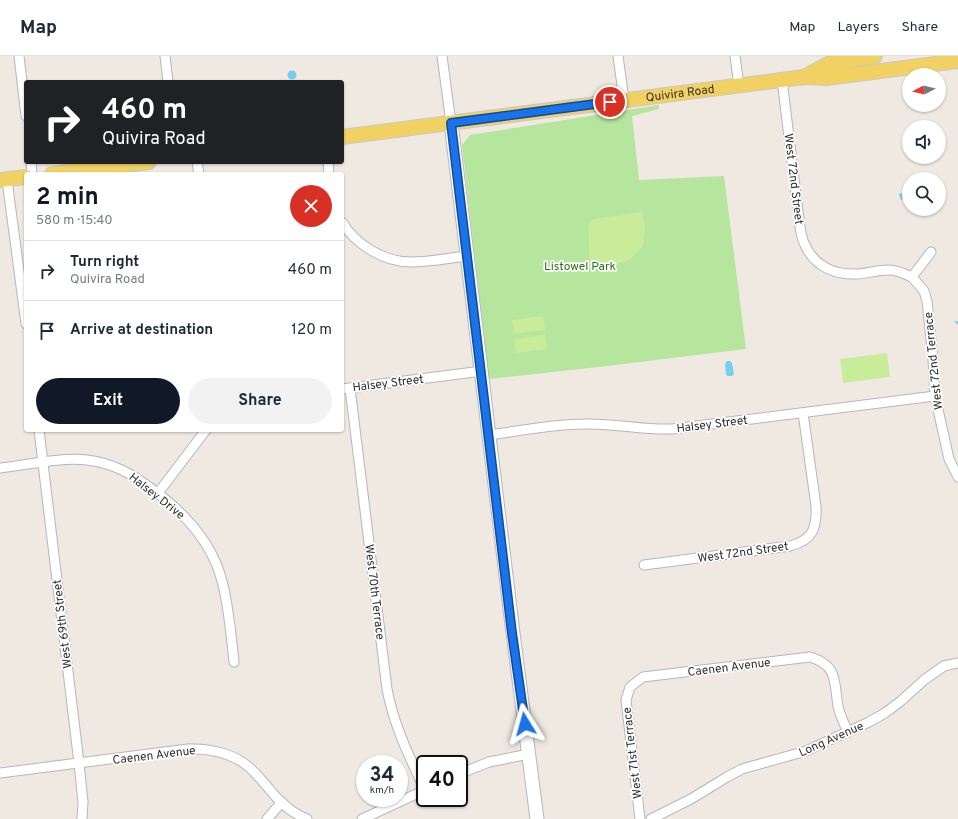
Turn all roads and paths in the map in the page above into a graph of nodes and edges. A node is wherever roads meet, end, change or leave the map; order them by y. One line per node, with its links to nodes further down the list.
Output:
1 (18, 56): 13 (street)
2 (165, 56): 9 (street)
3 (442, 56): 14 (street)
4 (618, 56): 12 (street)
5 (735, 56): 11 (street)
6 (875, 56): 8 (main road, Quivira Road)
7 (958, 61): 8 (main road, Quivira Road)
8 (804, 77): 10 (main road, Quivira Road)
9 (168, 80)
10 (782, 80): 11 (main road, Quivira Road); 23 (street, West 72nd Street)
11 (739, 86): 12 (main road, Quivira Road)
12 (624, 100): 14 (main road, Quivira Road)
13 (24, 101)
14 (451, 123): 15 (main road, Quivira Road); 22 (street)
15 (344, 137)
16 (133, 164): 17 (main road)
17 (68, 172)
18 (24, 177): 19 (main road)
19 (3, 180): 24 (street)
20 (344, 225): 22 (street)
21 (931, 252): 23 (street)
22 (467, 256): 25 (street)
23 (912, 277): 27 (street, West 72nd Terrace)
24 (24, 309)
25 (482, 371): 26 (street, Halsey Street); 31 (street)
26 (346, 389): 43 (street, West 70th Terrace)
27 (934, 396): 28 (street, Halsey Street); 34 (street, West 72nd Terrace)
28 (803, 413): 31 (street, Halsey Street); 36 (street, West 72nd Street)
29 (39, 432): 32 (street, West 69th Street)
30 (204, 432): 35 (street)
31 (489, 435): 41 (street)
32 (43, 463): 33 (street, Halsey Drive); 35 (street, Halsey Drive); 42 (street, West 69th Street)
33 (0, 468)
34 (958, 477)
35 (158, 493): 37 (street, Halsey Drive)
36 (644, 565)
37 (234, 662)
38 (958, 663): 40 (street, Long Avenue)
39 (630, 687): 40 (street, Caenen Avenue); 53 (street, West 71st Terrace)
40 (848, 732): 54 (street, Long Avenue)
41 (529, 754): 44 (street); 52 (street)
42 (80, 763): 45 (street, Caenen Avenue); 47 (street, Caenen Avenue); 48 (street, West 69th Street)
43 (416, 770)
44 (468, 770)
45 (0, 774)
46 (416, 794): 51 (street)
47 (282, 802): 49 (street); 50 (street, Caenen Avenue)
48 (82, 819)
49 (266, 819)
50 (307, 819)
51 (362, 819)
52 (537, 819)
53 (640, 819)
54 (651, 819)

